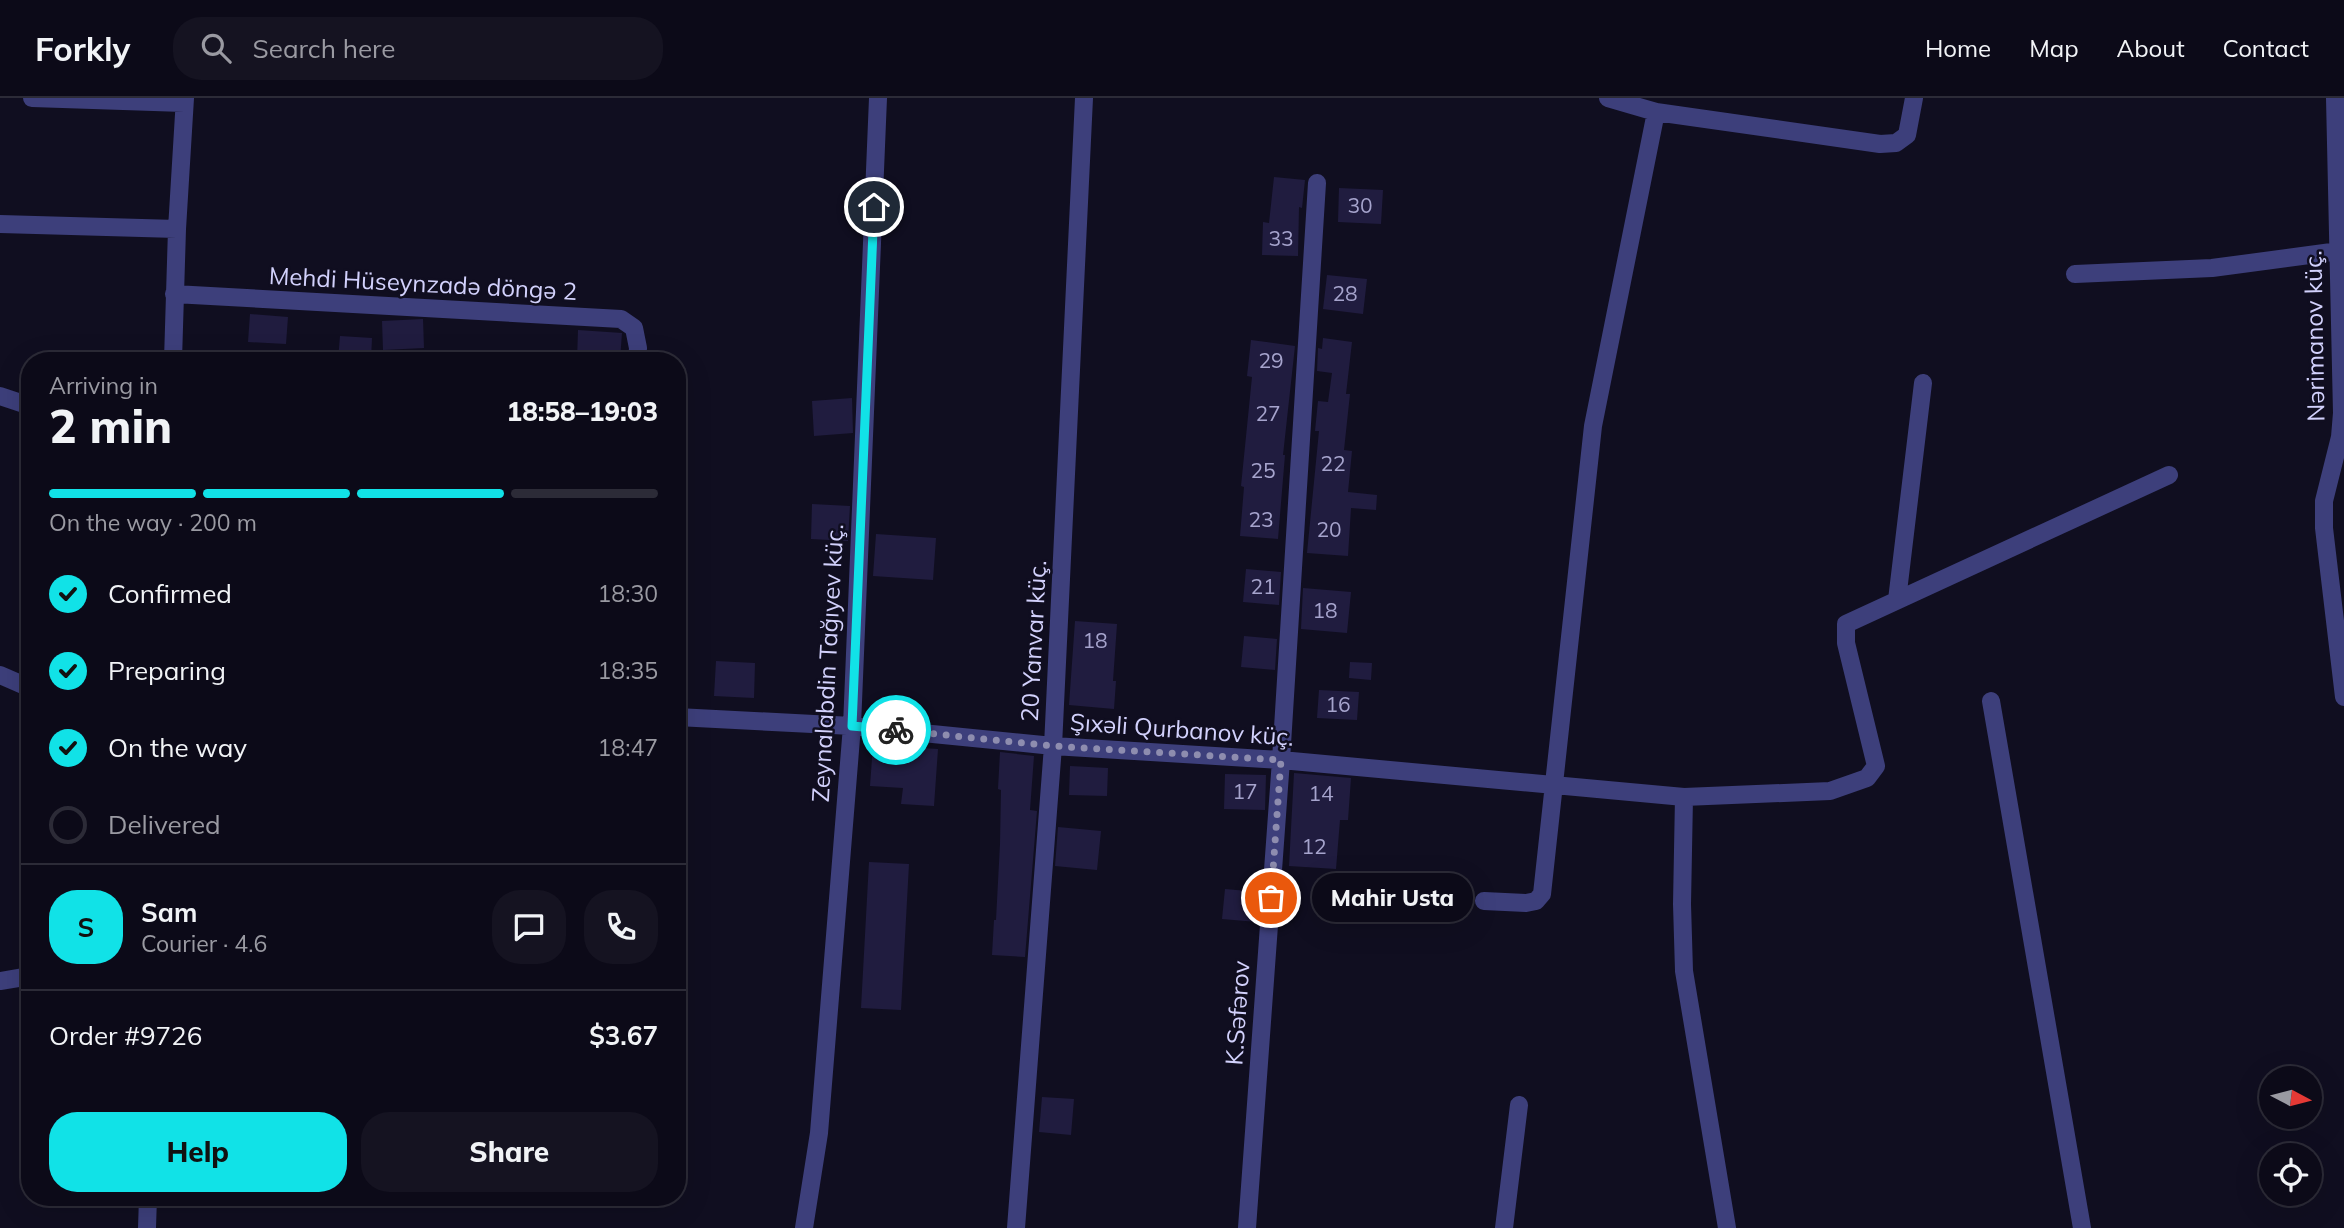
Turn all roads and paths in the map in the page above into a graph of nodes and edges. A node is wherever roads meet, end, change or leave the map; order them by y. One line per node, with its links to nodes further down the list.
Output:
1 (32, 98): 7 (street)
2 (878, 98): 27 (street, Zeynalabdin Tağıyev küç.)
3 (1084, 98): 28 (street, 20 Yanvar küç.)
4 (1914, 98): 8 (street)
5 (2335, 98): 12 (street, Nərimanov küç.)
6 (1619, 100): 8 (street)
7 (185, 101): 11 (street)
8 (1656, 112): 30 (street)
9 (1317, 183): 29 (street, K.Səfərov)
10 (0, 224): 11 (street)
11 (177, 229): 14 (street)
12 (2339, 251): 13 (street); 24 (street, Nərimanov küç.)
13 (2075, 274)
14 (174, 294): 15 (street); 16 (street, Mehdi Hüseynzadə döngə 2)
15 (173, 352)
16 (638, 352)
17 (1923, 383): 21 (street)
18 (0, 396): 19 (street)
19 (21, 403)
20 (2169, 475): 21 (street)
21 (1897, 600): 31 (street, Şıxəli Qurbanov küç.)
22 (0, 675): 23 (street)
23 (21, 684)
24 (2344, 697)
25 (1991, 701): 43 (street)
26 (686, 717): 27 (street, Şıxəli Qurbanov küç.)
27 (852, 726): 28 (street, Şıxəli Qurbanov küç.); 38 (street, Zeynalabdin Tağıyev küç.)
28 (1053, 746): 29 (street, Şıxəli Qurbanov küç.); 39 (street, 20 Yanvar küç.)
29 (1281, 760): 30 (street, Şıxəli Qurbanov küç.); 40 (street, K.Səfərov)
30 (1553, 784): 31 (street, Şıxəli Qurbanov küç.); 32 (street)
31 (1684, 797): 42 (street)
32 (1484, 901)
33 (21, 978): 34 (street)
34 (0, 981)
35 (1519, 1105): 41 (street)
36 (148, 1206): 37 (street)
37 (147, 1228)
38 (804, 1228)
39 (1016, 1228)
40 (1247, 1228)
41 (1504, 1228)
42 (1727, 1228)
43 (2082, 1228)

